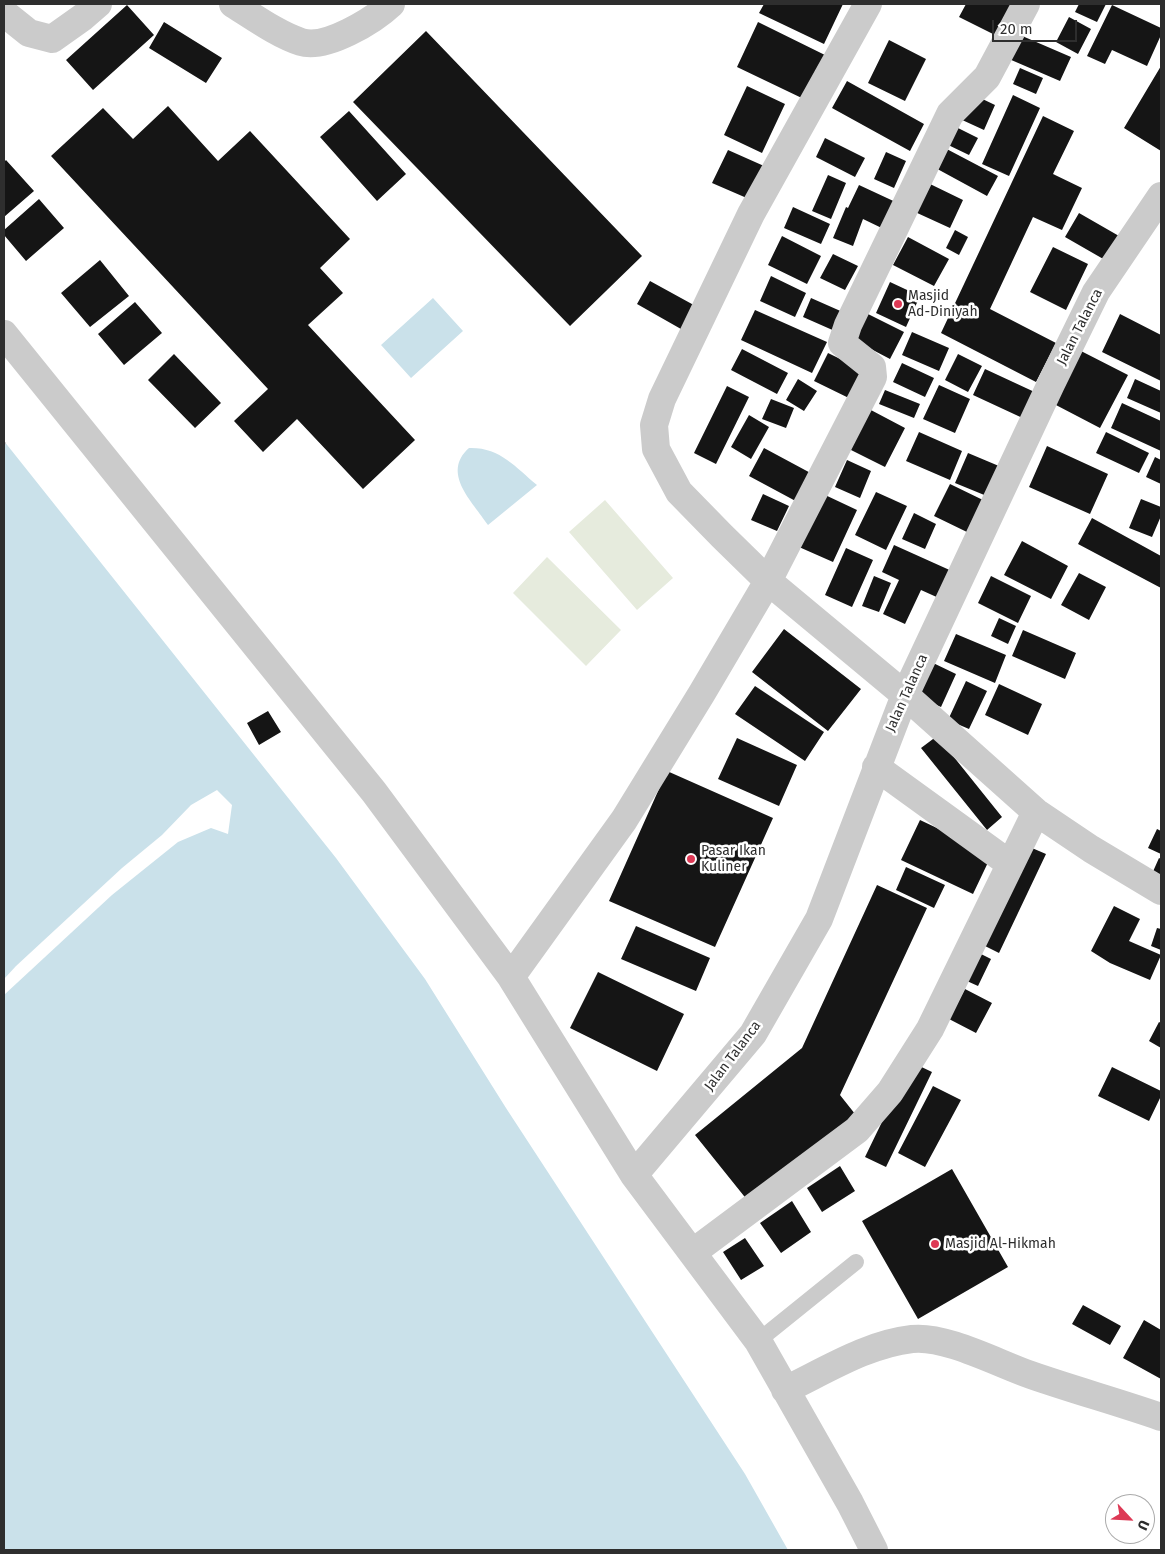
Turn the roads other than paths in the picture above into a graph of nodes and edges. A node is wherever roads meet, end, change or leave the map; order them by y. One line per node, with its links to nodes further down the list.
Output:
1 (98, 4): 6 (street)
2 (233, 4): 3 (street)
3 (391, 4)
4 (868, 4): 9 (street)
5 (1026, 4): 9 (street)
6 (4, 13)
7 (1161, 196): 10 (street, Jalan Talanca)
8 (4, 334): 15 (street)
9 (768, 581): 10 (street); 15 (street)
10 (905, 695): 11 (street, Jalan Talanca); 12 (street)
11 (876, 767): 13 (street); 16 (street, Jalan Talanca)
12 (1036, 812): 13 (street); 14 (street)
13 (1010, 864): 17 (street)
14 (1161, 891)
15 (511, 976): 16 (street)
16 (634, 1175): 17 (street)
17 (692, 1254): 19 (street)
18 (856, 1262): 19 (lane)
19 (758, 1341): 20 (street)
20 (785, 1390): 21 (street); 22 (street)
21 (1161, 1417)
22 (874, 1550)

